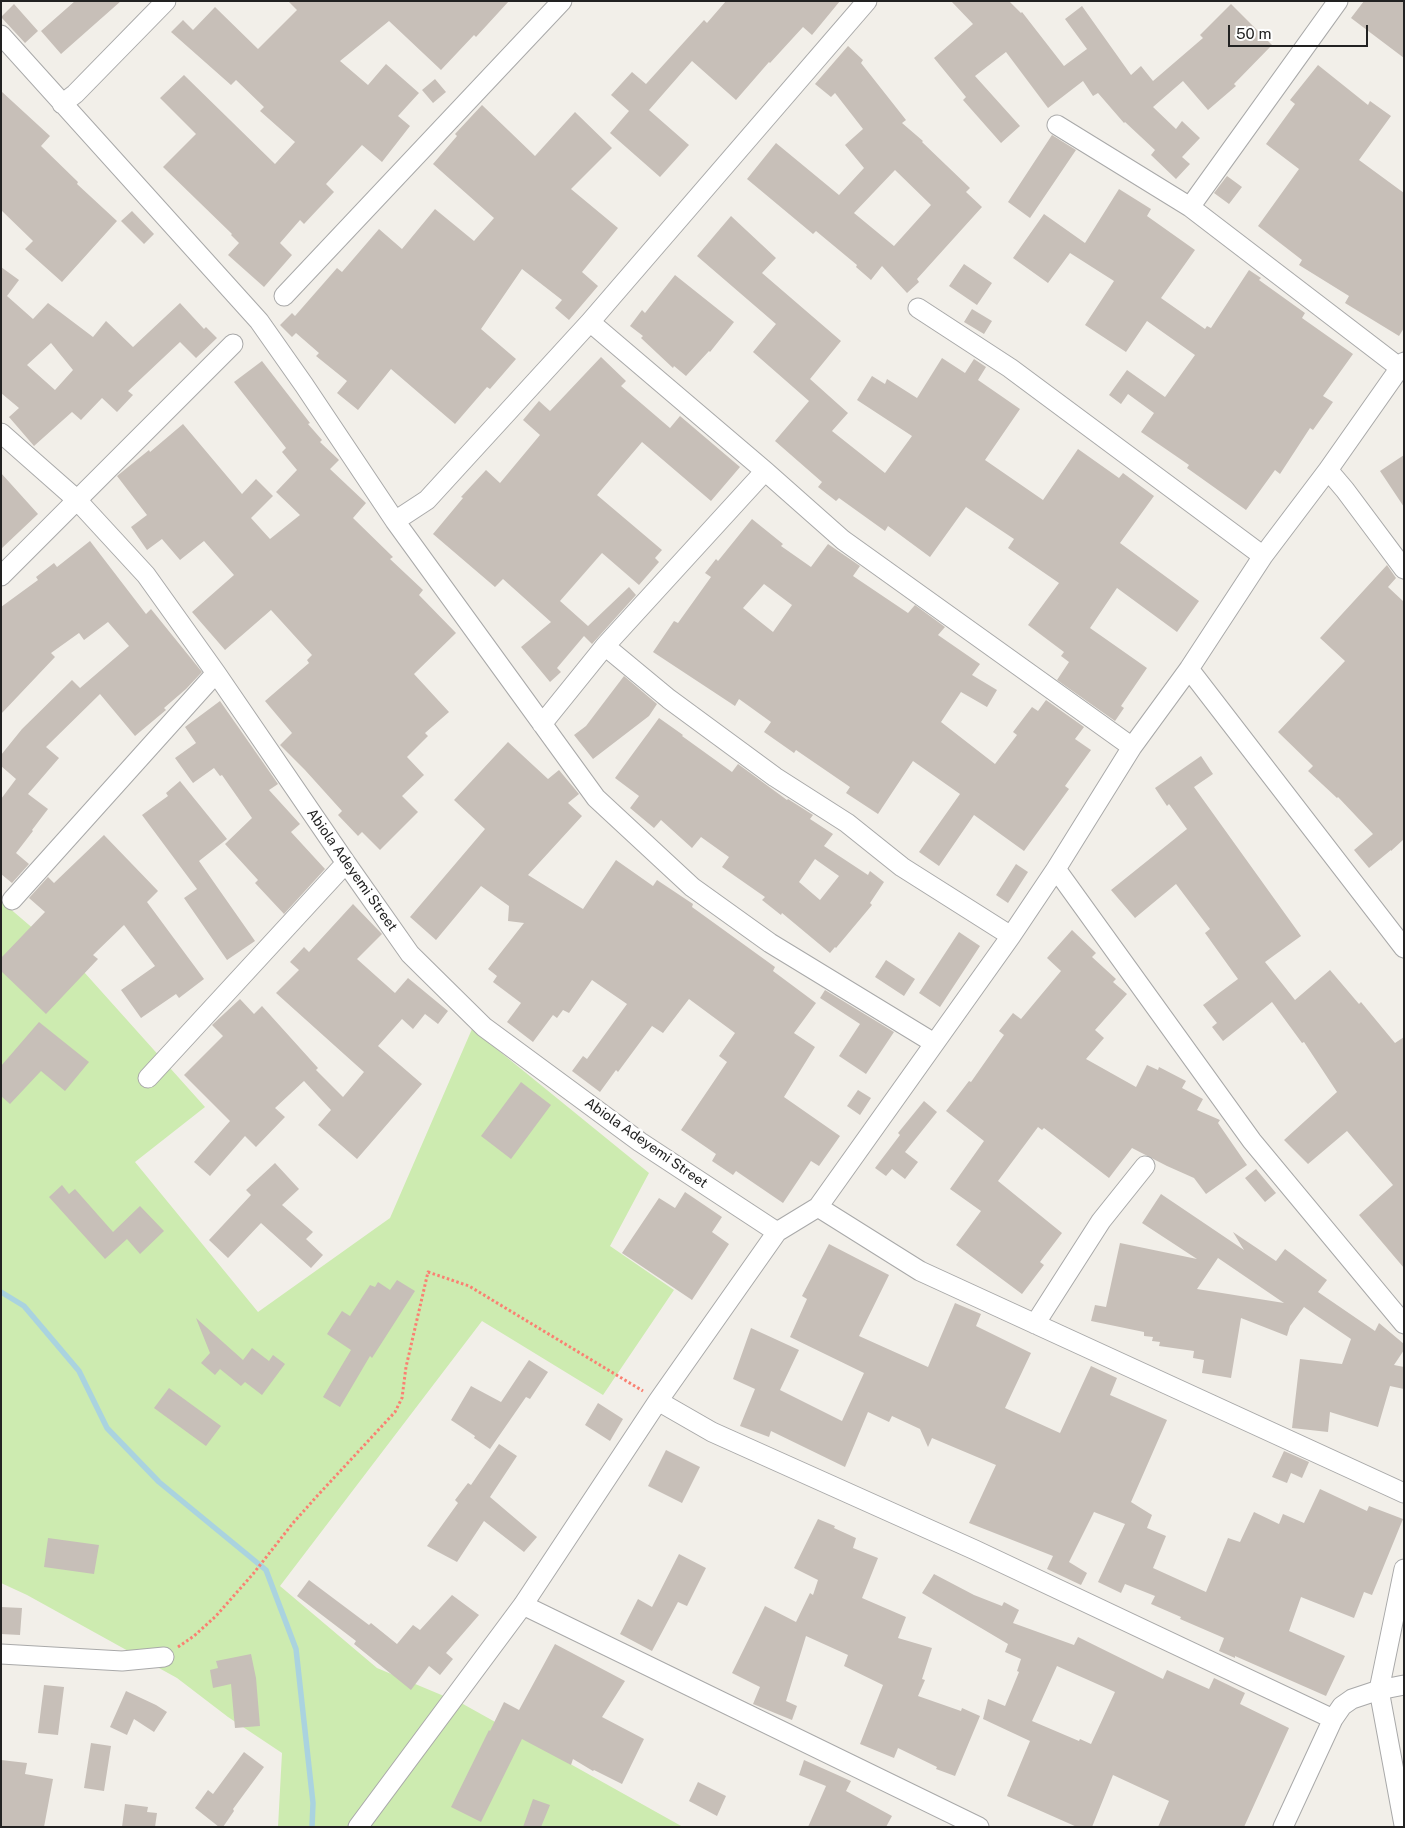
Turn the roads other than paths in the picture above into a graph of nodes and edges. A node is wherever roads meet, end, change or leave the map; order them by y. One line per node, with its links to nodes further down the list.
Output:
1 (166, 1): 6 (street)
2 (562, 1): 9 (street)
3 (867, 1): 11 (street)
4 (1338, 1): 8 (street)
5 (1, 35): 6 (street)
6 (62, 104): 18 (street)
7 (1057, 124): 8 (street)
8 (1190, 207): 13 (street)
9 (284, 296)
10 (918, 308): 19 (street)
11 (590, 322): 16 (street); 18 (street)
12 (233, 344): 17 (street)
13 (1402, 365): 15 (street)
14 (1, 432): 17 (street, Abiola Adeyemi Street)
15 (1328, 470): 19 (street); 20 (street)
16 (765, 471): 22 (street); 26 (street)
17 (76, 499): 21 (street); 24 (street, Abiola Adeyemi Street)
18 (395, 521): 25 (street)
19 (1262, 556): 23 (street)
20 (1404, 569)
21 (1, 576)
22 (605, 646): 25 (street); 30 (street)
23 (1189, 669): 26 (street); 31 (street)
24 (216, 673): 27 (street, Abiola Adeyemi Street); 29 (street)
25 (542, 724): 32 (street)
26 (1132, 747): 28 (street)
27 (346, 863): 33 (street); 36 (street, Abiola Adeyemi Street)
28 (1056, 869): 30 (street); 38 (street)
29 (12, 900)
30 (1011, 936): 32 (street)
31 (1404, 948)
32 (934, 1042): 35 (street)
33 (148, 1078)
34 (1145, 1166): 37 (street)
35 (818, 1207): 36 (street); 37 (street)
36 (777, 1232): 39 (street)
37 (1035, 1324): 40 (street)
38 (1404, 1324)
39 (658, 1401): 42 (street); 47 (street)
40 (1404, 1493)
41 (1404, 1569): 46 (street)
42 (523, 1605): 49 (street); 50 (street)
43 (1, 1654): 44 (street)
44 (164, 1657)
45 (1404, 1685): 46 (street)
46 (1379, 1690): 47 (street); 48 (street)
47 (1333, 1719): 51 (street)
48 (1404, 1824)
49 (358, 1827)
50 (979, 1827)
51 (1283, 1827)

